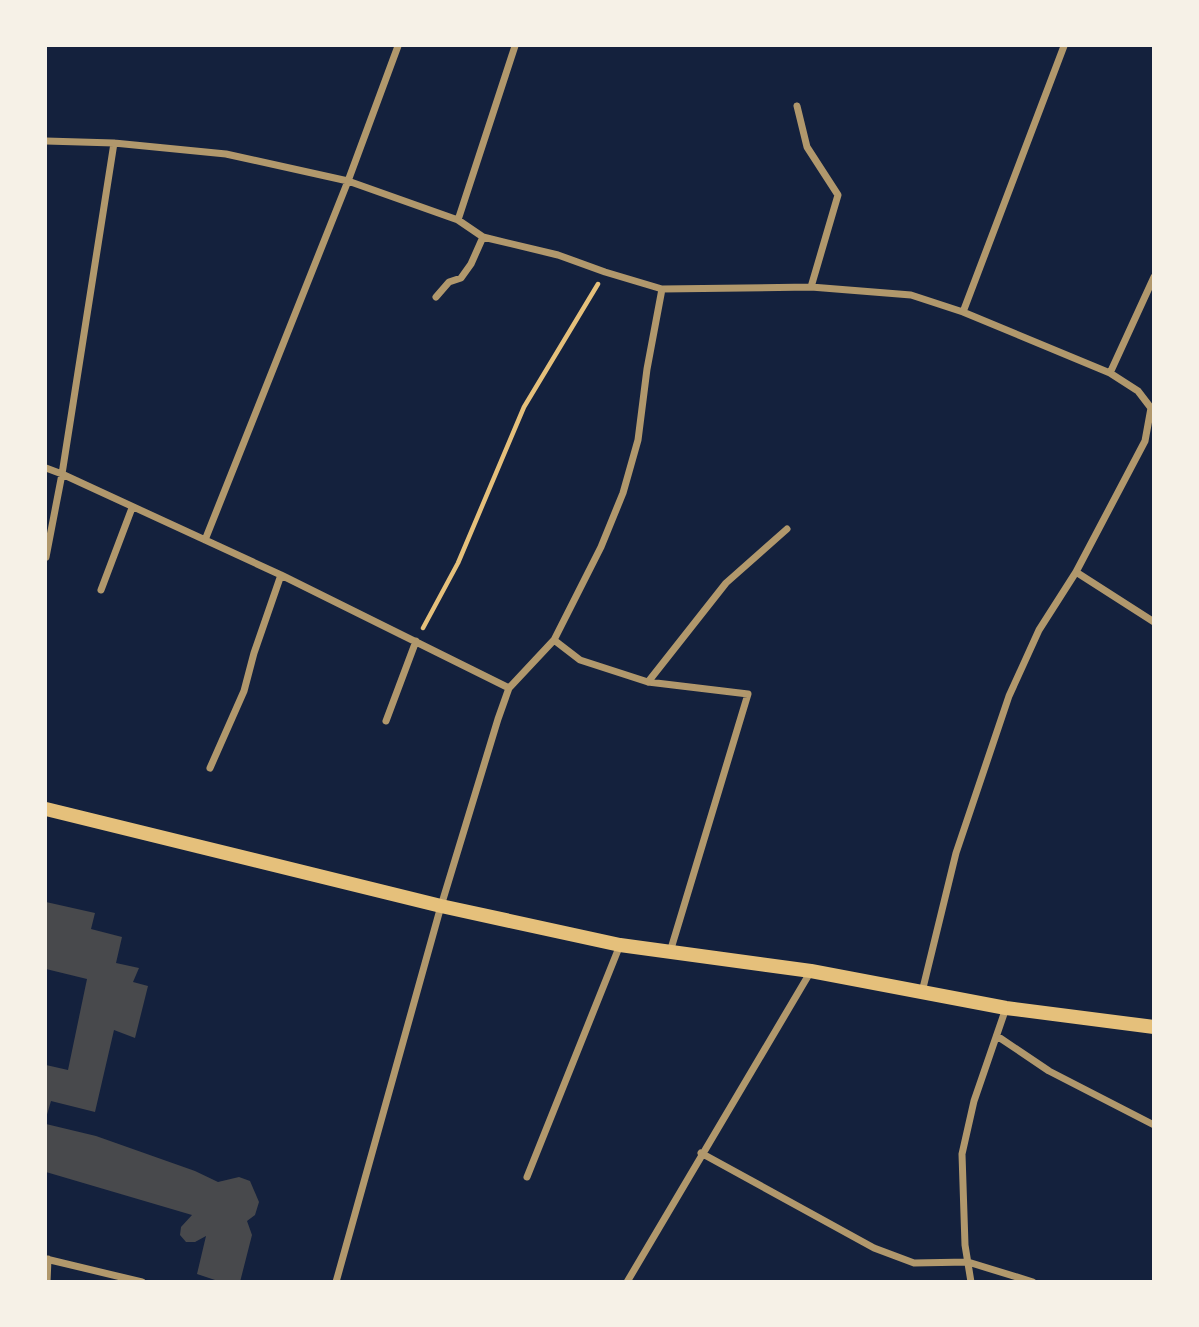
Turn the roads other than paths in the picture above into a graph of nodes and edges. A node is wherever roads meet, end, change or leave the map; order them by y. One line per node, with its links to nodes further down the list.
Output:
1 (398, 46): 7 (street)
2 (515, 46): 8 (street)
3 (1064, 46): 14 (street)
4 (797, 106): 11 (street)
5 (46, 141): 6 (street)
6 (114, 143): 7 (street); 18 (street)
7 (348, 181): 8 (street); 21 (street)
8 (458, 220): 9 (street)
9 (483, 237): 12 (street); 13 (street)
10 (1153, 277): 15 (street)
11 (811, 286): 12 (street); 14 (street)
12 (662, 289): 27 (street)
13 (436, 298)
14 (963, 312): 15 (street)
15 (1111, 373): 16 (street)
16 (1152, 408): 23 (street)
17 (46, 468): 18 (street)
18 (62, 474): 19 (street); 22 (street)
19 (132, 508): 21 (street); 25 (street)
20 (787, 529): 29 (street)
21 (205, 540): 24 (street)
22 (46, 558)
23 (1076, 572): 26 (street); 38 (street)
24 (281, 575): 28 (street); 32 (street)
25 (101, 590)
26 (1153, 622)
27 (554, 640): 29 (street); 30 (street)
28 (416, 641): 30 (street); 31 (street)
29 (648, 682): 36 (street)
30 (509, 688): 34 (street)
31 (386, 721)
32 (210, 768)
33 (46, 809): 34 (main road)
34 (441, 906): 35 (main road); 49 (street)
35 (620, 946): 36 (main road); 44 (street)
36 (670, 952): 37 (main road)
37 (811, 971): 38 (main road); 43 (street)
38 (922, 993): 39 (main road)
39 (1006, 1008): 40 (main road); 41 (street)
40 (1153, 1027)
41 (997, 1036): 42 (street); 46 (street)
42 (1153, 1125)
43 (701, 1153): 46 (street); 50 (street)
44 (527, 1177)
45 (47, 1259): 47 (street); 48 (street)
46 (968, 1262): 51 (street); 52 (street)
47 (47, 1282)
48 (142, 1282)
49 (336, 1282)
50 (626, 1282)
51 (971, 1282)
52 (1033, 1282)

